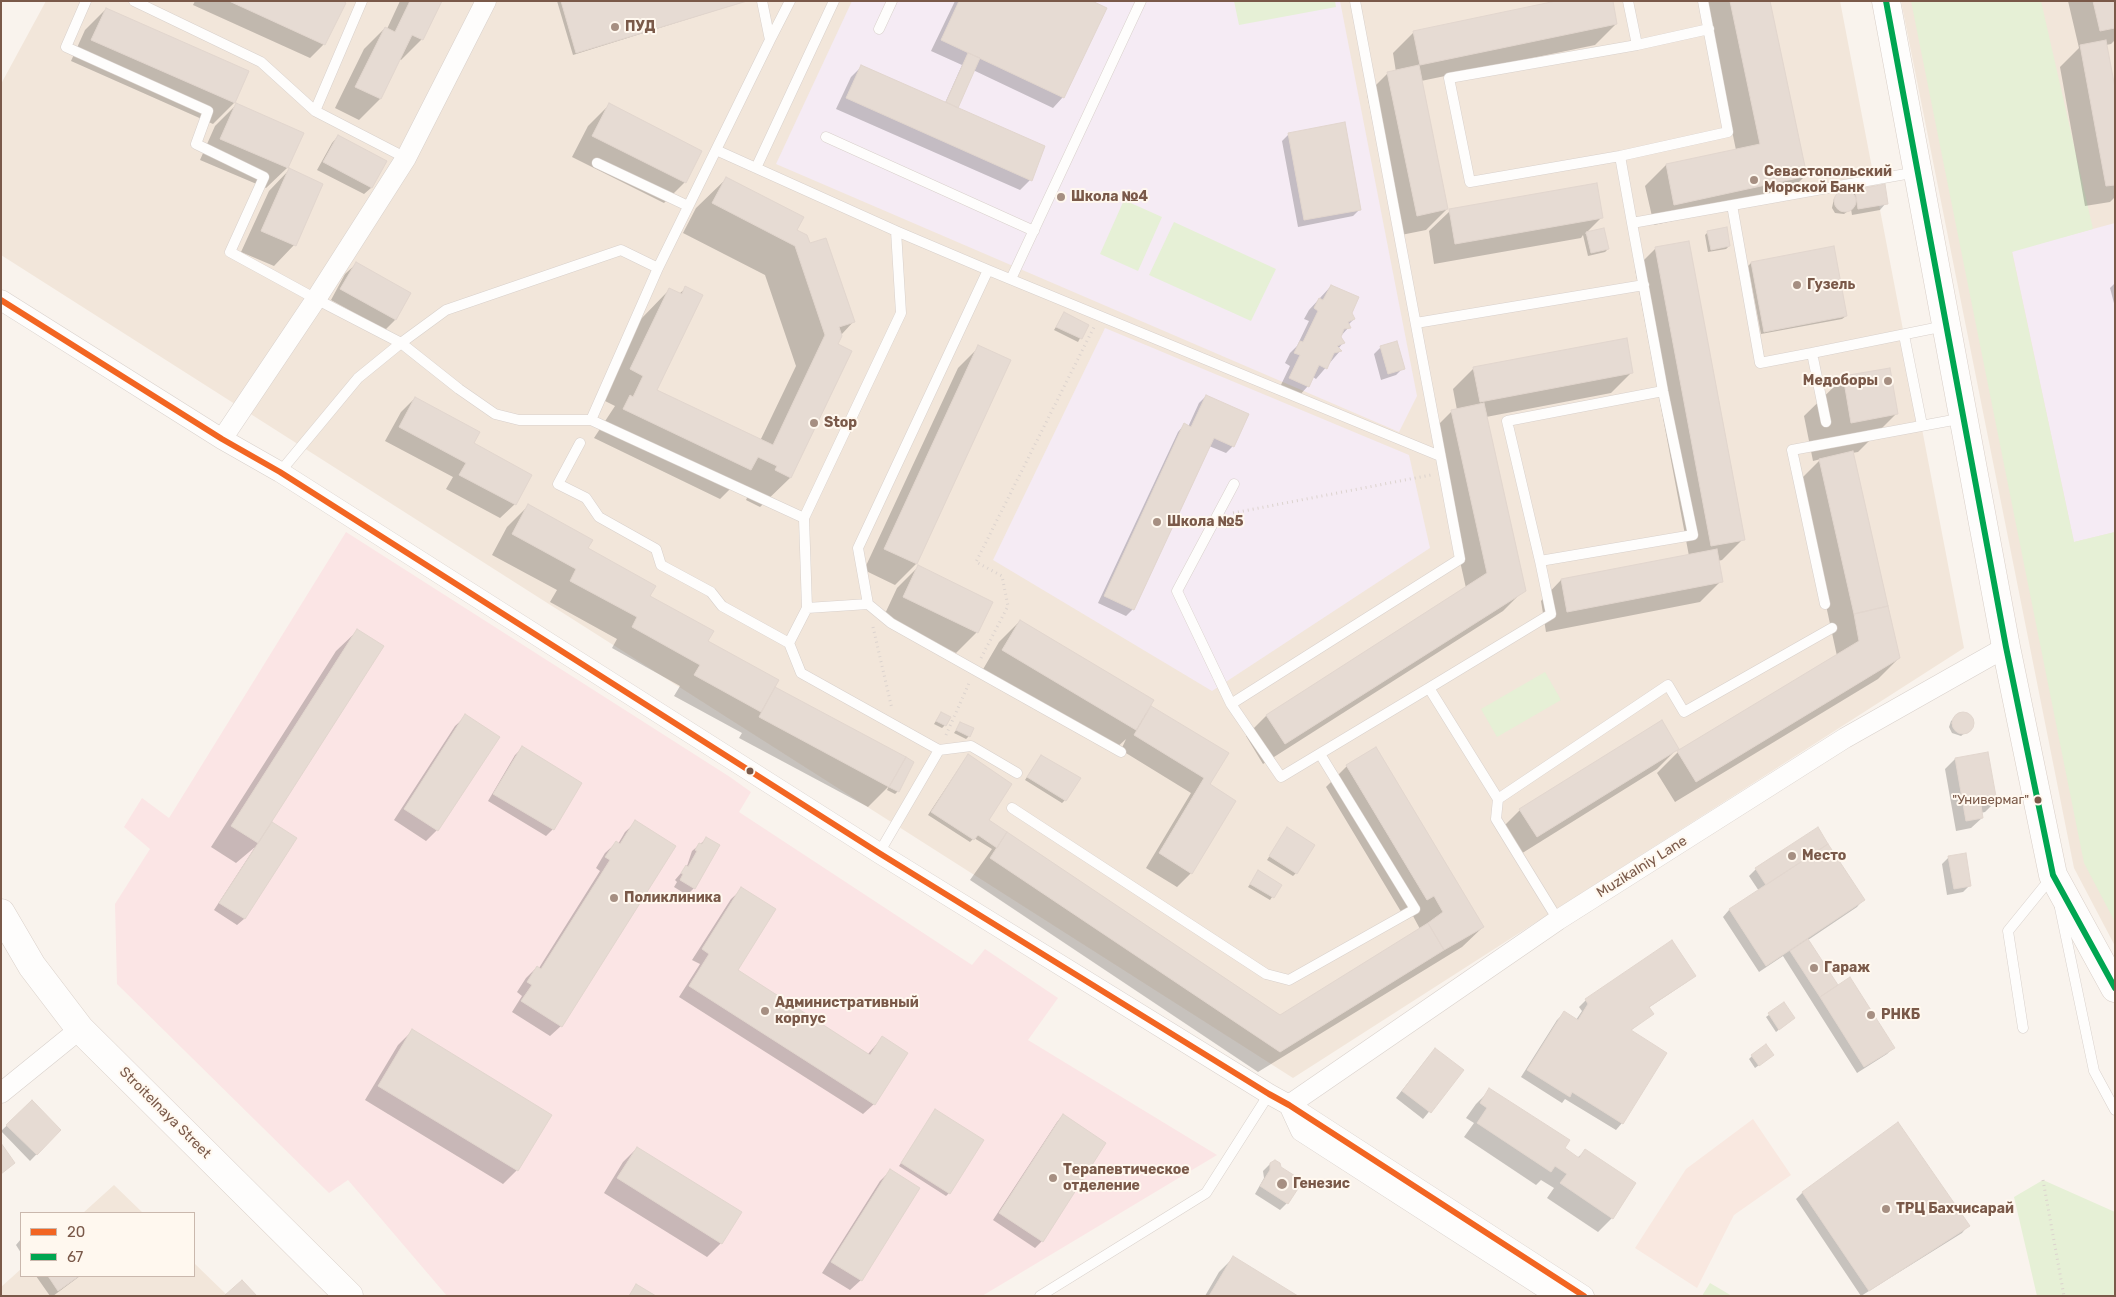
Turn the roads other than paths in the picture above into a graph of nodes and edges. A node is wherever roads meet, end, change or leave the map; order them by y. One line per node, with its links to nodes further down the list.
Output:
1 (86, 1): 35 (lane)
2 (134, 1): 18 (lane)
3 (362, 1): 18 (lane)
4 (486, 1): 22 (street)
5 (762, 1): 16 (lane)
6 (790, 1): 16 (lane)
7 (834, 1): 24 (lane)
8 (892, 1): 14 (lane)
9 (1140, 1): 30 (lane)
10 (1355, 1): 37 (lane)
11 (1628, 1): 17 (lane)
12 (1703, 1): 15 (lane)
13 (1886, 1): 25 (main road)
14 (879, 29)
15 (1708, 29): 17 (lane); 21 (lane)
16 (770, 40): 20 (lane)
17 (1637, 45): 21 (lane)
18 (315, 111): 22 (lane)
19 (826, 136): 30 (lane)
20 (716, 150): 24 (lane); 27 (lane)
21 (1620, 156): 28 (lane)
22 (406, 158): 35 (street)
23 (597, 163): 27 (lane)
24 (756, 168): 29 (lane)
25 (1918, 171): 26 (lane); 38 (main road)
26 (1732, 205): 28 (lane); 41 (lane)
27 (688, 206): 31 (lane)
28 (1632, 223): 34 (lane)
29 (896, 231): 32 (lane); 52 (lane)
30 (1034, 231): 33 (lane)
31 (658, 268): 40 (lane); 44 (lane)
32 (988, 270): 33 (lane); 54 (lane)
33 (1012, 279): 49 (lane)
34 (1644, 285): 37 (lane); 42 (lane)
35 (316, 299): 40 (lane); 47 (street)
36 (1, 300): 47 (street)
37 (1416, 324): 49 (lane)
38 (1947, 326): 39 (lane); 43 (main road)
39 (1904, 335): 41 (lane); 46 (lane)
40 (401, 343): 44 (lane); 50 (lane)
41 (1812, 353): 45 (lane)
42 (1663, 391): 53 (lane); 53 (lane)
43 (1965, 418): 46 (lane); 59 (main road)
44 (592, 420): 52 (lane)
45 (1826, 422)
46 (1922, 426): 55 (lane)
47 (222, 439): 50 (street)
48 (580, 443): 58 (lane)
49 (1440, 456): 61 (lane)
50 (280, 472): 68 (street)
51 (1234, 484): 61 (lane)
52 (804, 518): 56 (lane)
53 (1540, 561): 60 (lane)
54 (868, 604): 56 (lane); 63 (lane)
55 (1825, 604)
56 (807, 608): 58 (lane)
57 (1832, 628): 66 (lane)
58 (789, 643): 62 (lane)
59 (2006, 647): 69 (main road); 71 (street, Muzikalniy Lane)
60 (1429, 688): 64 (lane); 66 (lane)
61 (1232, 704): 64 (lane)
62 (939, 750): 65 (lane); 68 (lane)
63 (1121, 752)
64 (1320, 754): 67 (lane)
65 (1017, 774)
66 (1498, 799): 71 (lane)
67 (1012, 808)
68 (879, 853): 76 (street)
69 (2053, 875): 72 (main road); 73 (lane); 78 (lane)
70 (1, 912): 74 (main road, Stroitelnaya Street)
71 (1558, 920): 77 (street, Muzikalniy Lane)
72 (2115, 988)
73 (2023, 1028)
74 (80, 1029): 75 (street); 79 (main road, Stroitelnaya Street)
75 (1, 1093)
76 (1269, 1094): 77 (street); 80 (lane)
77 (1289, 1105): 81 (street); 82 (street)
78 (2115, 1110)
79 (349, 1296)
80 (1040, 1296)
81 (1557, 1296)
82 (1584, 1296)

